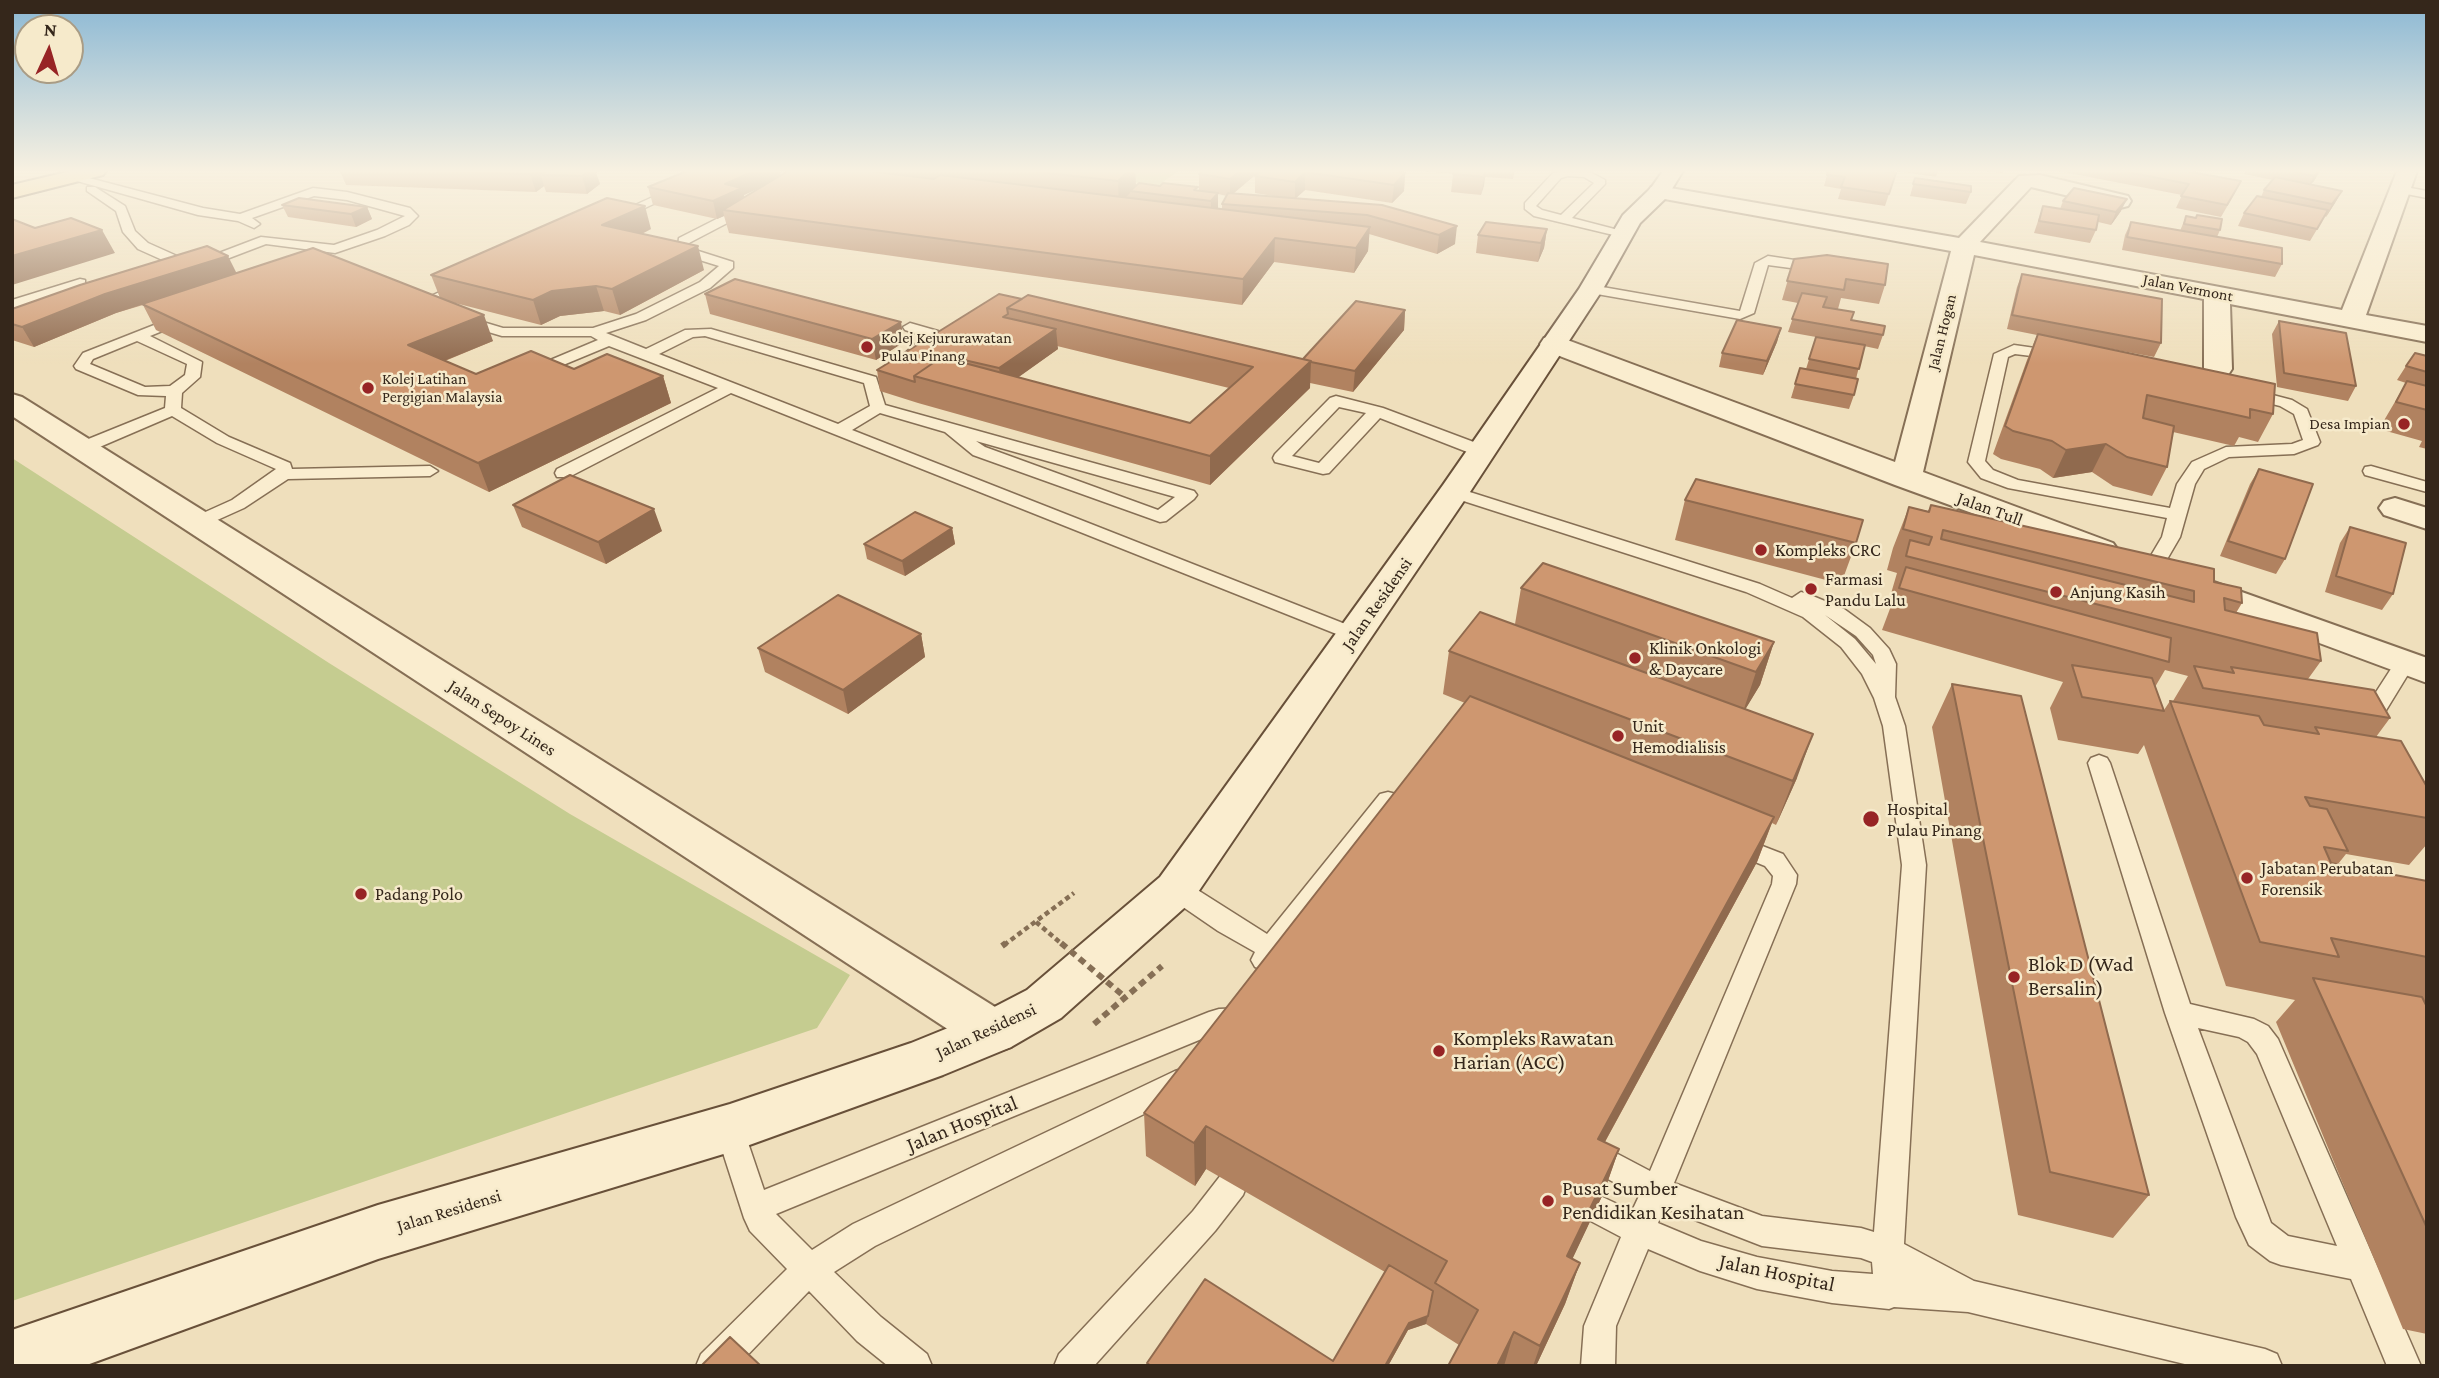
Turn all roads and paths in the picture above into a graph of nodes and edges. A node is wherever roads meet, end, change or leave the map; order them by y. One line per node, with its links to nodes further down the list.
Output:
1 (132, 235): 11 (lane)
2 (264, 235): 9 (lane)
3 (374, 235): 9 (lane)
4 (694, 235): 21 (lane)
5 (1622, 235): 16 (street, Jalan Residensi)
6 (1915, 235): 10 (street, Jalan Vermont)
7 (1974, 235): 10 (street, Jalan Hogan)
8 (2383, 235): 20 (street)
9 (265, 240): 11 (lane)
10 (1964, 246): 17 (street, Jalan Vermont); 49 (street, Jalan Hogan)
11 (192, 268): 14 (lane)
12 (1832, 270): 16 (lane)
13 (62, 274): 18 (lane)
14 (168, 276)
15 (477, 279): 24 (lane)
16 (1591, 289): 28 (street, Jalan Residensi)
17 (2217, 293): 20 (street, Jalan Vermont); 31 (street)
18 (12, 304)
19 (196, 312): 26 (lane)
20 (2352, 318): 25 (street, Jalan Vermont)
21 (617, 325): 23 (lane); 24 (lane)
22 (910, 327): 32 (lane)
23 (594, 332): 24 (lane); 27 (lane)
24 (564, 334)
25 (2427, 334)
26 (138, 336): 35 (lane); 35 (lane)
27 (609, 341): 29 (lane); 33 (lane)
28 (1553, 344): 44 (street, Jalan Residensi); 49 (street, Jalan Tull)
29 (647, 354): 32 (lane); 34 (lane)
30 (2076, 359): 53 (lane)
31 (2218, 369)
32 (882, 373): 38 (lane)
33 (518, 379)
34 (729, 388): 42 (lane); 47 (lane)
35 (174, 391): 39 (lane)
36 (2235, 391): 53 (lane)
37 (12, 403): 43 (street, Jalan Sepoy Lines)
38 (878, 408): 41 (lane); 42 (lane)
39 (173, 410): 43 (lane); 48 (lane)
40 (1377, 411): 40 (lane); 44 (lane)
41 (951, 429): 41 (lane)
42 (838, 431): 57 (lane)
43 (82, 448): 55 (street, Jalan Sepoy Lines)
44 (1481, 451): 51 (street, Jalan Residensi)
45 (430, 471): 48 (lane)
46 (2371, 471): 50 (lane)
47 (563, 472)
48 (284, 474): 55 (lane)
49 (1906, 478): 56 (street, Jalan Tull)
50 (2427, 487)
51 (1454, 492): 57 (street, Jalan Residensi); 83 (lane)
52 (2395, 508): 54 (street)
53 (2177, 515): 56 (lane)
54 (2427, 519)
55 (198, 522): 74 (street, Jalan Sepoy Lines)
56 (2152, 569): 58 (street, Jalan Tull)
57 (1356, 635): 63 (street, Jalan Residensi)
58 (2416, 667): 59 (lane)
59 (2363, 742)
60 (2099, 763): 71 (lane)
61 (1407, 778): 67 (lane)
62 (1709, 834): 79 (lane)
63 (1176, 889): 67 (lane); 74 (street, Jalan Residensi)
64 (1073, 893): 65 (path)
65 (1036, 922): 66 (path); 70 (path, bridge)
66 (1002, 946)
67 (1270, 948): 69 (lane)
68 (1162, 966): 70 (path)
69 (1264, 979)
70 (1125, 997): 73 (path)
71 (2179, 1013): 84 (lane); 84 (lane)
72 (1249, 1020): 80 (lane, Jalan Hospital)
73 (1094, 1024)
74 (993, 1032): 76 (street, Jalan Residensi)
75 (1215, 1066): 85 (lane)
76 (730, 1128): 80 (lane); 88 (street, Jalan Residensi)
77 (1595, 1156): 79 (lane, Jalan Hospital)
78 (1232, 1185): 91 (lane)
79 (1656, 1190): 82 (lane); 83 (lane, Jalan Hospital)
80 (755, 1208): 85 (lane)
81 (1596, 1208): 82 (lane, Jalan Hospital)
82 (1640, 1231): 86 (lane, Jalan Hospital); 92 (lane)
83 (1888, 1252): 86 (lane); 87 (lane, Jalan Hospital)
84 (2361, 1266): 94 (lane)
85 (808, 1270): 89 (lane); 90 (lane)
86 (1889, 1293): 87 (lane, Jalan Hospital)
87 (1968, 1296): 93 (lane, Jalan Hospital)
88 (12, 1361)
89 (713, 1366)
90 (915, 1366)
91 (1072, 1366)
92 (1598, 1366)
93 (2265, 1366)
94 (2404, 1366)

